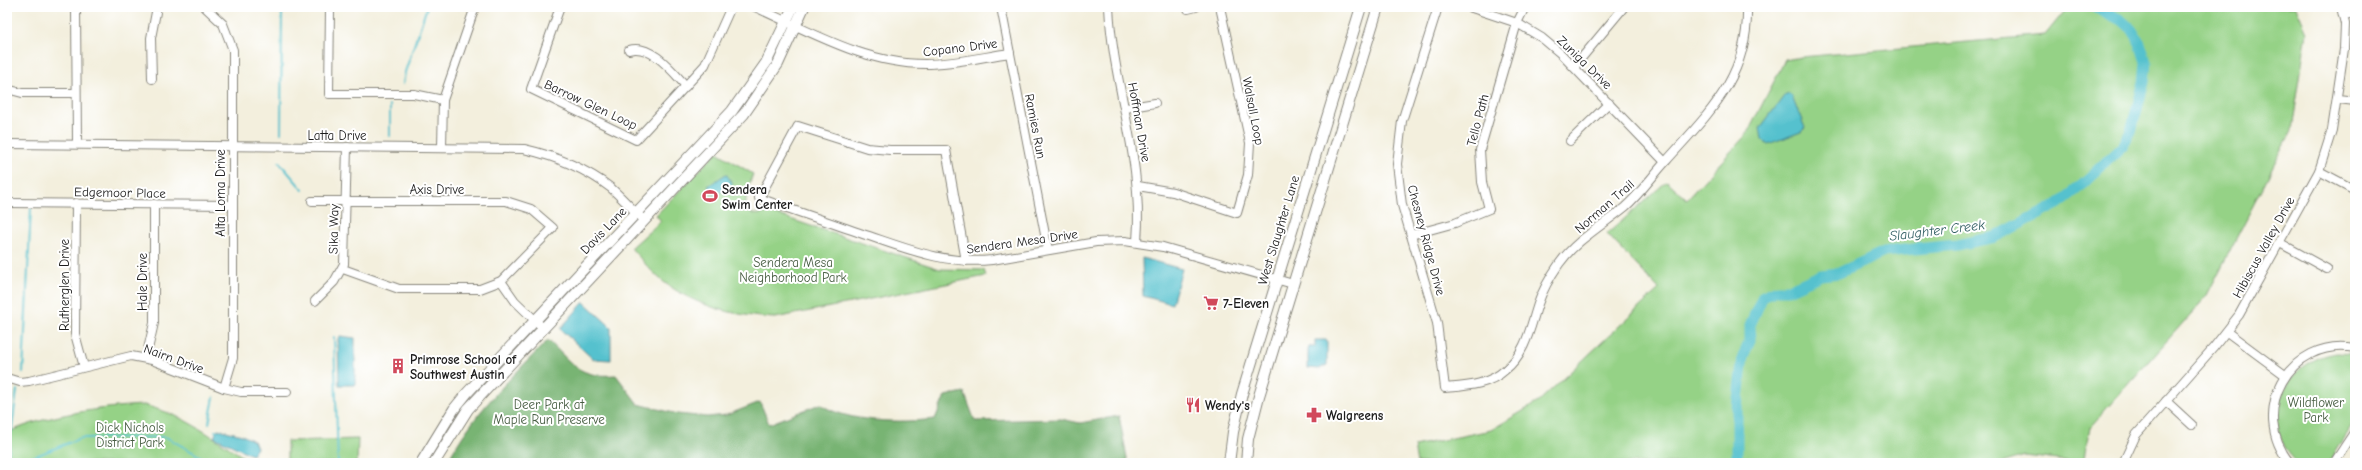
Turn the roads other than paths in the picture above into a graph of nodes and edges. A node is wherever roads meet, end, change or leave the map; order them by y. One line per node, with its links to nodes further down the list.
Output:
1 (76, 7): 32 (street)
2 (157, 7): 29 (street)
3 (330, 7): 34 (street)
4 (475, 7): 34 (street)
5 (560, 7): 30 (street, Barrow Glen Loop)
6 (731, 7): 30 (street, Barrow Glen Loop)
7 (755, 7): 24 (street, Copano Drive)
8 (793, 7): 24 (main road, Davis Lane)
9 (804, 7): 24 (main road, Davis Lane)
10 (1001, 7): 27 (street, Ramies Run)
11 (1109, 7): 39 (street, Hoffman Drive)
12 (1220, 7): 49 (street, Walsall Loop)
13 (1361, 7): 38 (main road, West Slaughter Lane)
14 (1378, 7): 40 (main road)
15 (1438, 7): 58 (street, Chesney Ridge Drive)
16 (1469, 7): 25 (street, Zuniga Drive)
17 (1525, 7): 25 (street, Tello Path)
18 (1624, 7): 28 (street)
19 (1747, 7): 47 (street, Norman Trail)
20 (2341, 7): 23 (street, Hibiscus Valley Drive)
21 (208, 8): 44 (street, Alta Loma Drive)
22 (2355, 13): 23 (street)
23 (2344, 15): 33 (street, Hibiscus Valley Drive)
24 (791, 23): 27 (street, Copano Drive); 57 (main road, Davis Lane)
25 (1517, 23): 28 (street, Zuniga Drive); 58 (street, Tello Path)
26 (629, 50): 30 (street)
27 (1010, 53): 61 (street, Ramies Run)
28 (1574, 67): 37 (street, Zuniga Drive)
29 (152, 79)
30 (686, 86)
31 (7, 89): 32 (street)
32 (76, 93): 43 (street)
33 (2338, 99): 35 (street); 48 (street, Hibiscus Valley Drive)
34 (443, 100): 46 (street)
35 (2355, 101)
36 (1155, 103): 39 (street)
37 (1609, 103): 41 (street); 47 (street, Zuniga Drive)
38 (1329, 105): 40 (main road); 65 (main road, West Slaughter Lane)
39 (1126, 108): 49 (street, Hoffman Drive)
40 (1346, 110): 67 (main road)
41 (1570, 141)
42 (7, 144): 43 (street, Latta Drive)
43 (77, 144): 44 (street, Latta Drive)
44 (232, 147): 45 (street, Latta Drive); 56 (street, Alta Loma Drive)
45 (346, 147): 46 (street, Latta Drive); 51 (street, Sika Way)
46 (442, 147): 57 (street, Latta Drive)
47 (1665, 162): 79 (street, Norman Trail)
48 (2319, 171): 50 (street); 60 (street, Hibiscus Valley Drive)
49 (1138, 186): 59 (street, Hoffman Drive)
50 (2355, 190)
51 (346, 200): 52 (street, Axis Drive); 63 (street, Sika Way); 66 (street, Axis Drive)
52 (312, 201)
53 (7, 202): 54 (street, Edgemoor Place)
54 (76, 203): 55 (street, Edgemoor Place); 75 (street, Rutherglen Drive)
55 (154, 204): 56 (street, Edgemoor Place); 73 (street, Hale Drive)
56 (232, 205): 78 (street, Alta Loma Drive)
57 (640, 216): 69 (main road, Davis Lane); 70 (main road, Davis Lane)
58 (1412, 236): 79 (street, Chesney Ridge Drive)
59 (1137, 242): 61 (street, Sendera Mesa Drive); 65 (street, Sendera Mesa Drive)
60 (2280, 243): 64 (street); 71 (street, Hibiscus Valley Drive)
61 (1048, 250): 62 (street, Sendera Mesa Drive)
62 (966, 261): 62 (street, Sendera Mesa Drive)
63 (343, 269): 66 (street); 68 (street, Sika Way)
64 (2327, 269)
65 (1277, 280): 67 (street, Sendera Mesa Drive); 74 (main road, West Slaughter Lane)
66 (502, 281): 69 (street)
67 (1293, 284): 87 (main road)
68 (315, 300)
69 (534, 320): 70 (street); 82 (main road, Davis Lane)
70 (543, 328): 83 (main road, Davis Lane)
71 (2227, 332): 76 (street); 81 (street, Hibiscus Valley Drive)
72 (2355, 348): 76 (street)
73 (146, 358): 75 (street, Nairn Drive); 78 (street, Nairn Drive)
74 (1251, 364): 86 (main road, West Slaughter Lane); 87 (main road)
75 (84, 367): 77 (street, Nairn Drive)
76 (2285, 375): 94 (street)
77 (7, 378)
78 (224, 388): 80 (street, Nairn Drive)
79 (1446, 388)
80 (286, 392)
81 (2166, 401): 84 (street); 93 (street, Hibiscus Valley Drive)
82 (454, 409): 83 (main road); 88 (main road, Davis Lane)
83 (463, 416): 89 (main road, Davis Lane)
84 (2192, 425)
85 (2355, 431): 95 (street)
86 (1233, 432): 90 (main road, West Slaughter Lane); 91 (main road)
87 (1249, 437): 92 (main road)
88 (421, 463)
89 (434, 463)
90 (1229, 463)
91 (1242, 463)
92 (1246, 463)
93 (2123, 463)
94 (2290, 463)
95 (2334, 463)

